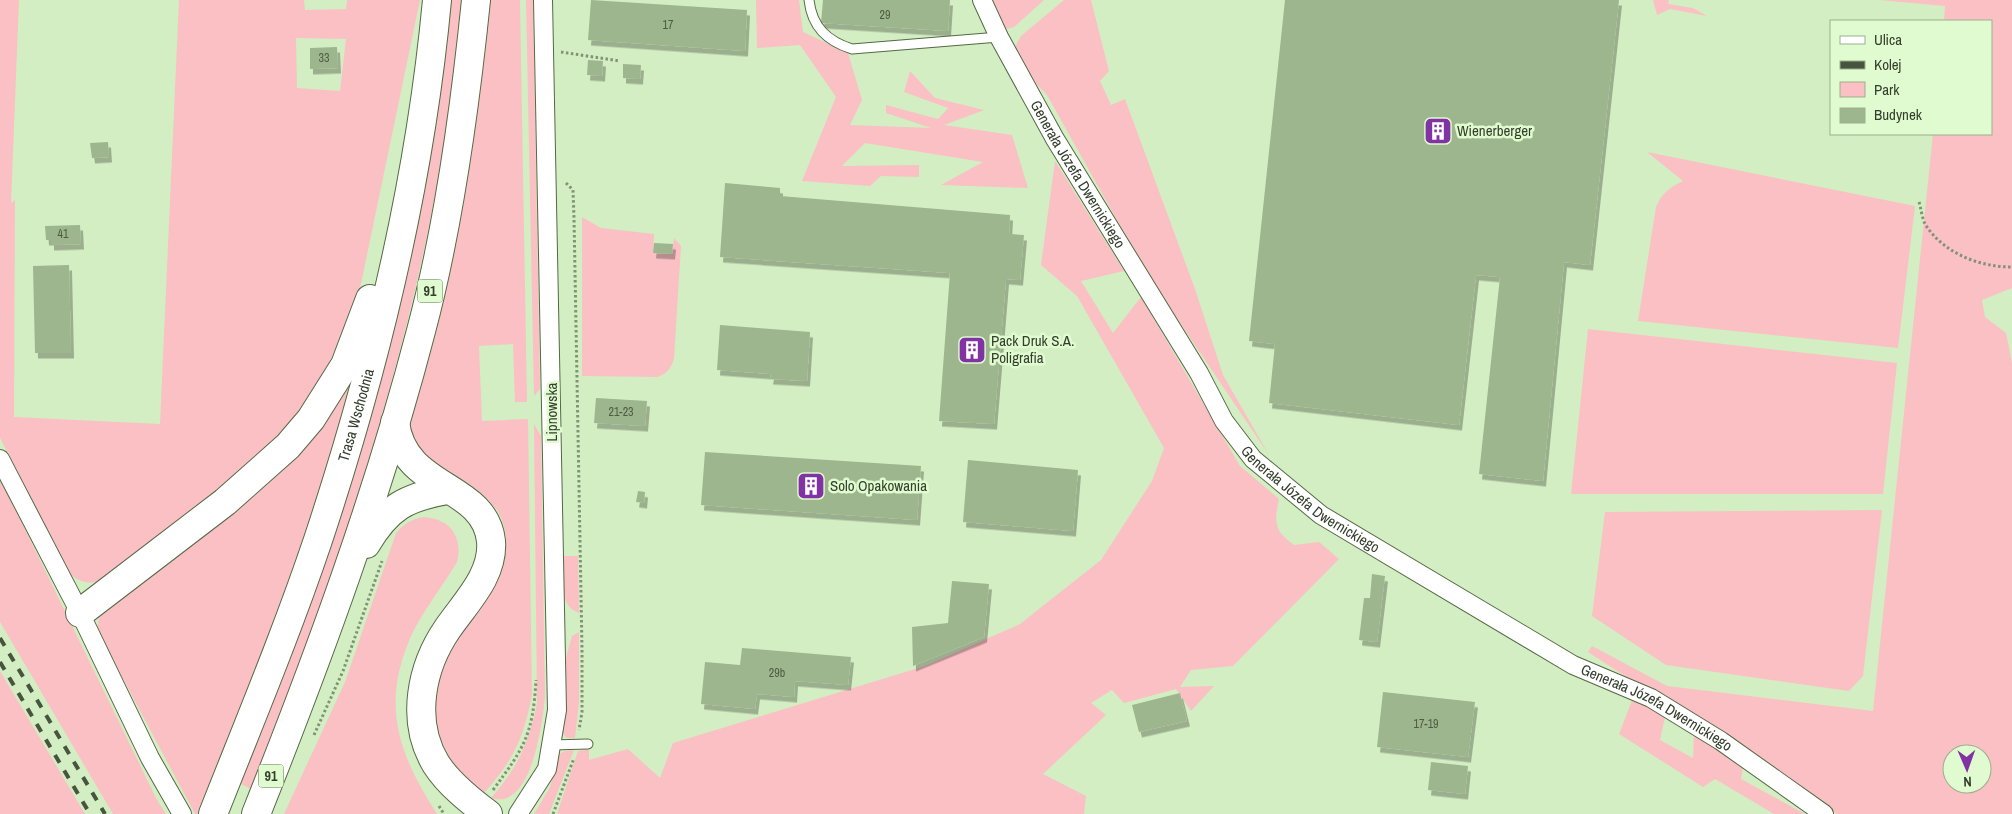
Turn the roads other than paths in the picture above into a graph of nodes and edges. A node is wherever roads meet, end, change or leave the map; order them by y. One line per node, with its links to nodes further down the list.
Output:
1 (437, 0): 7 (main road, Trasa Wschodnia)
2 (476, 0): 8 (main road, 91)
3 (544, 0): 14 (street, Lipnowska)
4 (808, 0): 6 (lane)
5 (982, 0): 6 (street, Generała Józefa Dwernickiego)
6 (999, 37): 20 (street, Generała Józefa Dwernickiego)
7 (398, 245): 12 (main road); 16 (main road, Trasa Wschodnia)
8 (395, 422): 10 (main road); 11 (main road, 91)
9 (0, 459): 12 (street)
10 (448, 490): 11 (main road); 15 (main road)
11 (348, 573): 18 (main road, 91)
12 (80, 613): 17 (street)
13 (588, 744): 14 (lane)
14 (551, 745): 19 (street, Lipnowska)
15 (488, 806)
16 (215, 808)
17 (182, 814)
18 (256, 814)
19 (518, 814)
20 (1824, 814)

